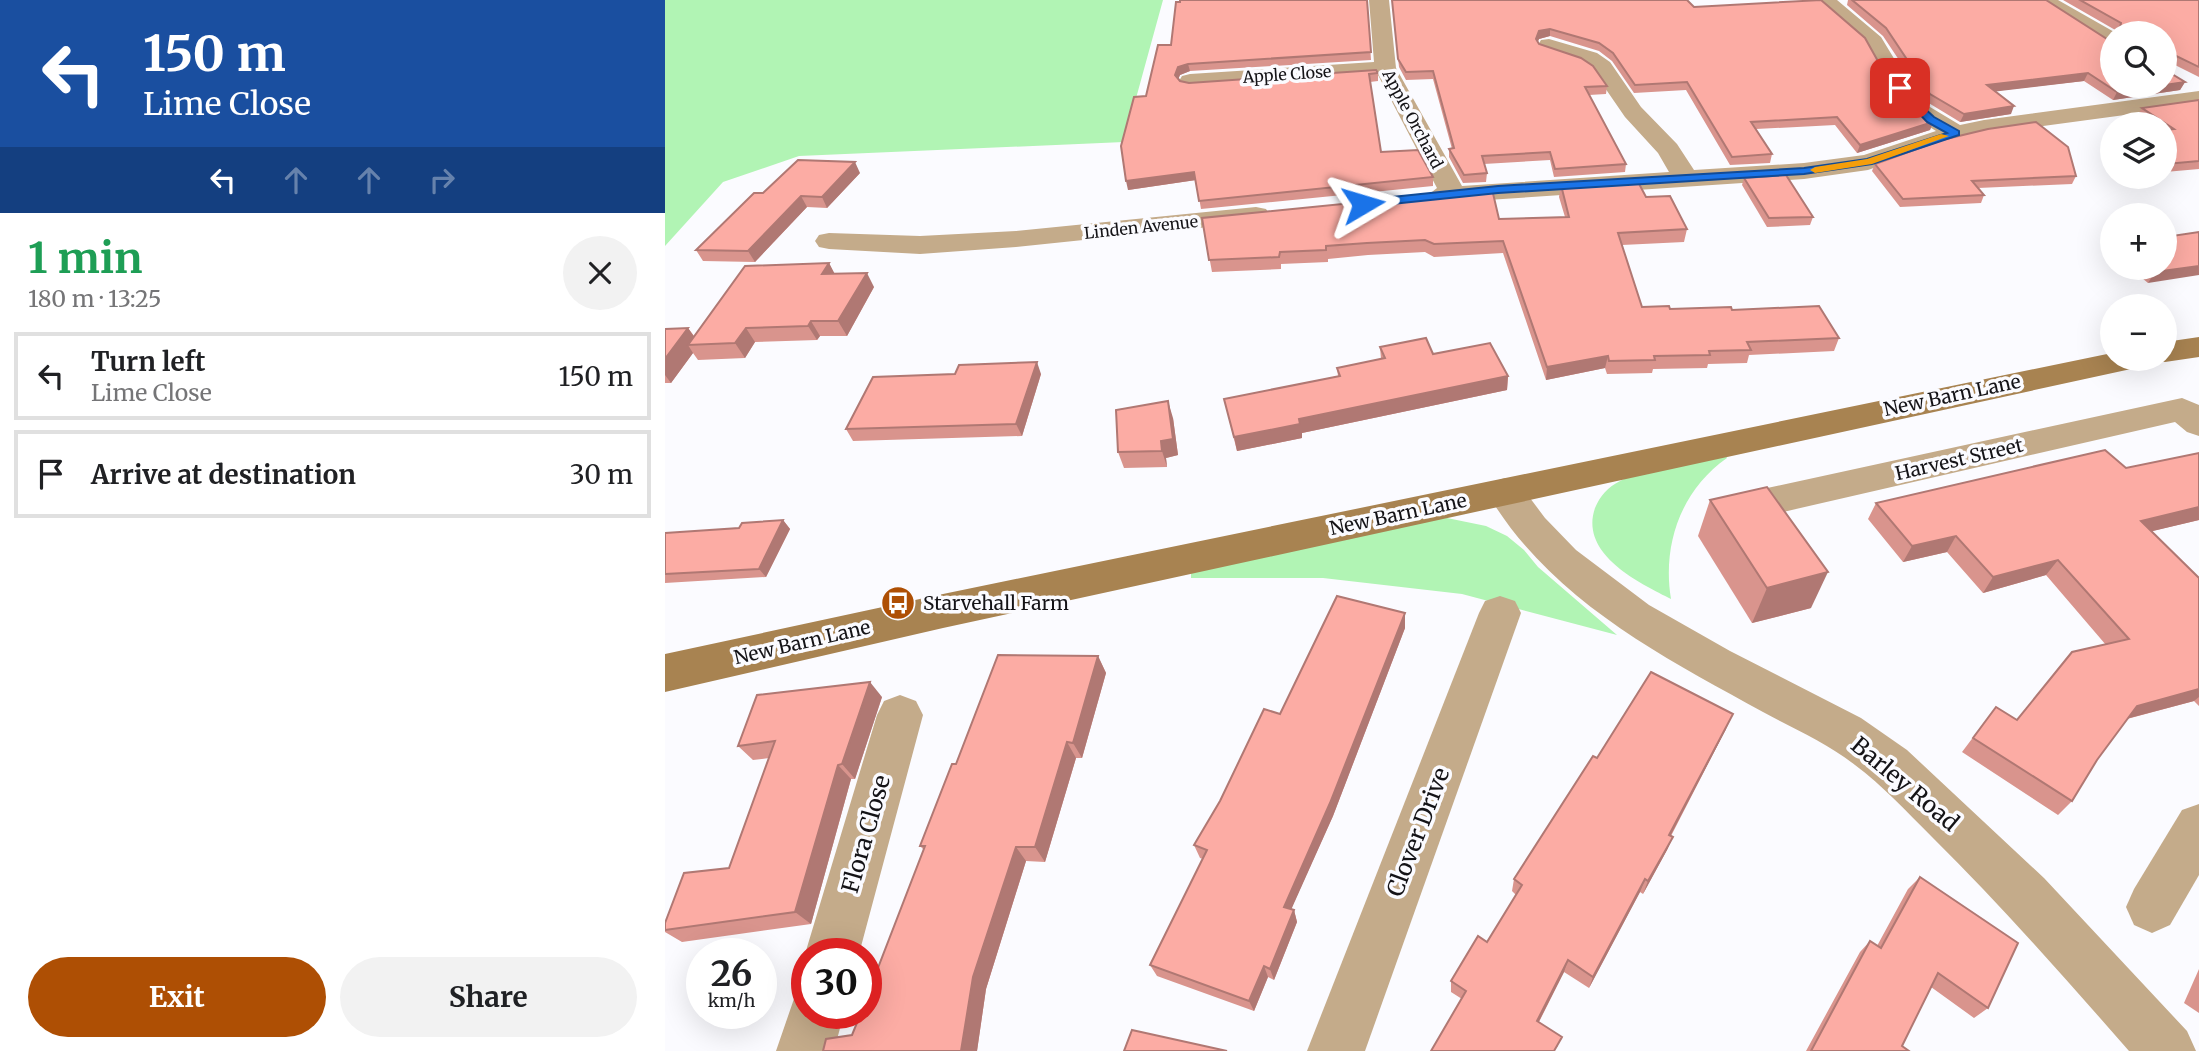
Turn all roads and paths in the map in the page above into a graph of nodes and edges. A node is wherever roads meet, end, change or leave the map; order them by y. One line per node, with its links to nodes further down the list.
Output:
1 (1379, 0): 6 (street, Apple Orchard)
2 (1825, 0): 11 (street)
3 (2044, 0): 4 (street)
4 (2100, 33)
5 (1549, 45): 12 (street)
6 (1385, 68): 8 (street, Apple Close); 13 (street, Apple Orchard)
7 (2177, 77): 9 (street)
8 (1190, 80)
9 (2199, 89)
10 (2199, 98): 11 (street)
11 (1955, 133): 12 (street)
12 (1686, 178): 13 (street)
13 (1453, 194): 14 (street)
14 (1414, 198)
15 (1287, 212): 16 (street, Linden Avenue)
16 (829, 241)
17 (2199, 347): 18 (main road)
18 (2177, 350)
19 (2100, 366): 21 (main road, New Barn Lane)
20 (2193, 413): 22 (street, Harvest Street)
21 (1505, 491): 24 (main road, New Barn Lane); 32 (street, Barley Road)
22 (1735, 509)
23 (1500, 613): 31 (street, Clover Drive)
24 (665, 673)
25 (900, 715): 28 (street, Flora Close)
26 (2199, 827): 27 (street)
27 (2152, 907)
28 (837, 938)
29 (811, 1029): 30 (street)
30 (805, 1051)
31 (1336, 1051)
32 (2167, 1051)

